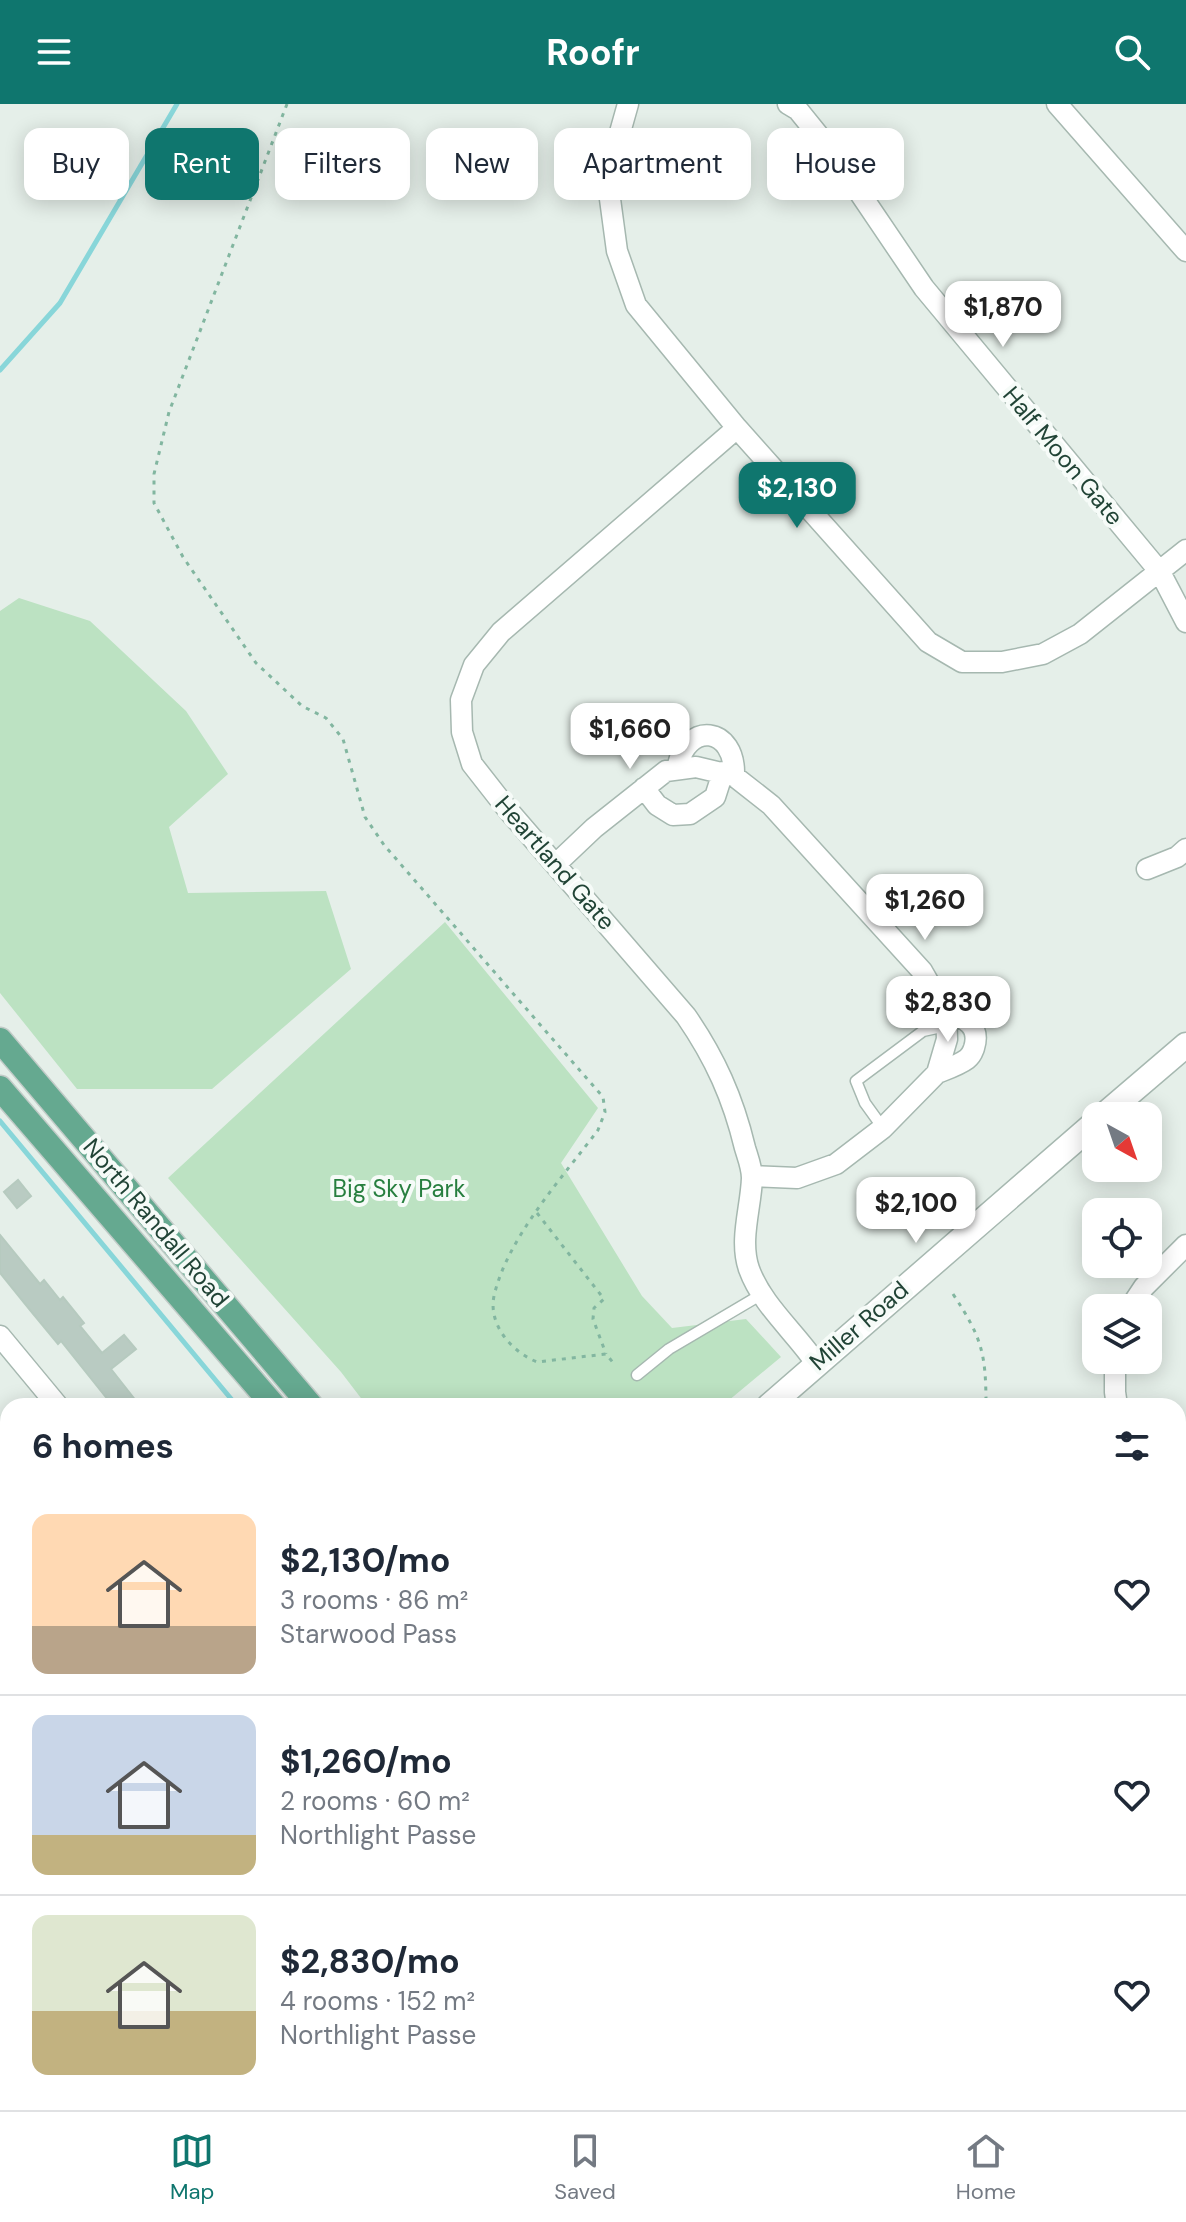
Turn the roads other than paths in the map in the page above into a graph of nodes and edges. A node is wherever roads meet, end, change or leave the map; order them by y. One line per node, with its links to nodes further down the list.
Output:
1 (628, 104): 5 (street)
2 (788, 104): 7 (street, Half Moon Gate)
3 (1057, 104): 4 (street)
4 (1186, 250)
5 (737, 428): 7 (street); 13 (street, Heartland Gate)
6 (1186, 550): 7 (street)
7 (1160, 572): 8 (street, Half Moon Gate)
8 (1186, 622)
9 (677, 769): 10 (street); 10 (street); 11 (street)
10 (728, 774): 11 (street); 15 (street)
11 (644, 788): 13 (street)
12 (1186, 849): 14 (street)
13 (556, 864): 23 (street, Heartland Gate)
14 (1147, 869)
15 (946, 1019): 18 (street); 18 (street); 21 (lane)
16 (0, 1040): 33 (main road, North Randall Road)
17 (1186, 1045): 20 (street)
18 (937, 1073): 21 (street)
19 (0, 1088): 32 (main road, North Randall Road)
20 (1119, 1102)
21 (883, 1128): 23 (street)
22 (1082, 1134): 28 (street, Miller Road)
23 (752, 1176): 25 (street, Heartland Gate)
24 (1186, 1245): 26 (street)
25 (762, 1294): 28 (street, Heartland Gate); 30 (lane)
26 (1139, 1294)
27 (0, 1336): 31 (street)
28 (816, 1363): 34 (street, Miller Road)
29 (1115, 1374): 35 (street)
30 (637, 1375)
31 (51, 1398)
32 (267, 1398)
33 (304, 1398)
34 (778, 1398)
35 (1116, 1398)

